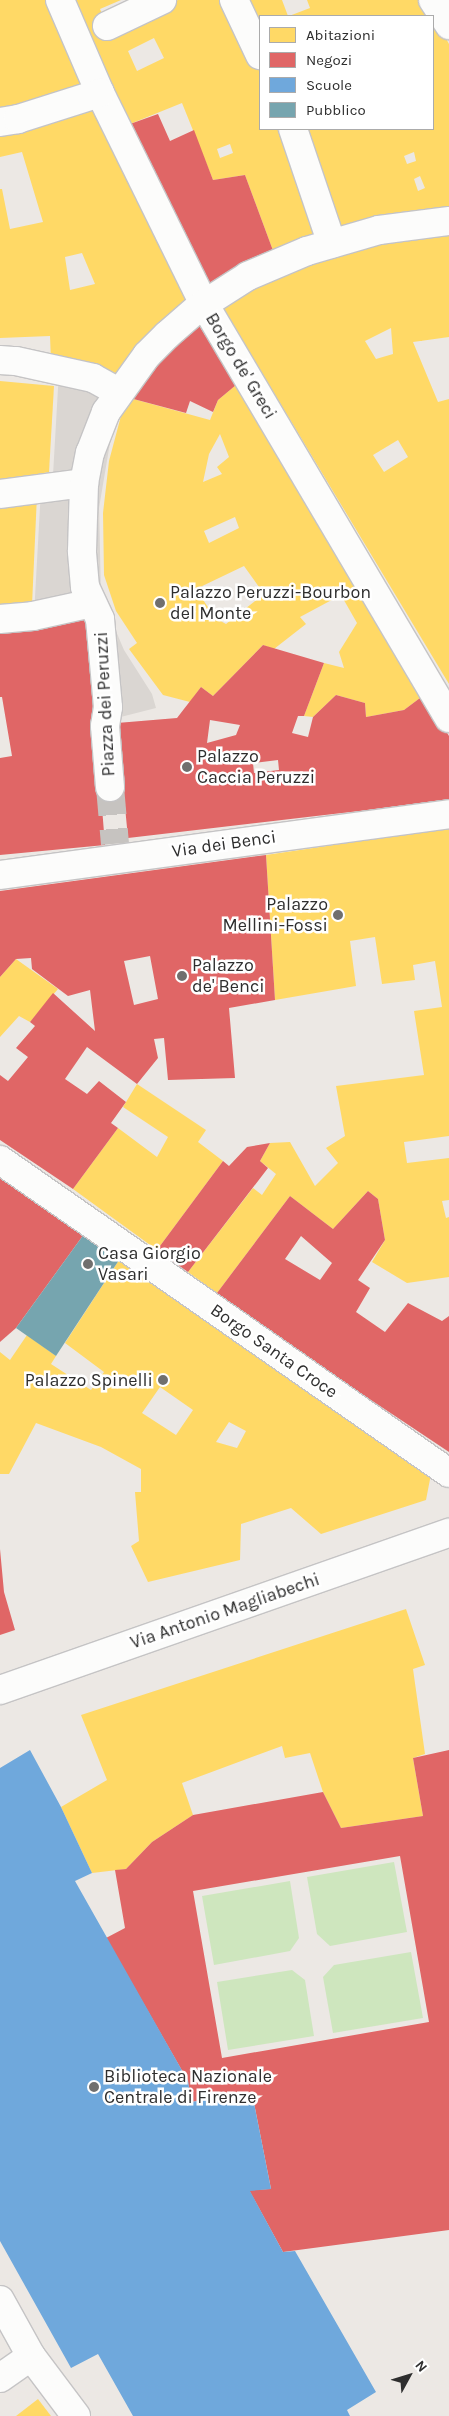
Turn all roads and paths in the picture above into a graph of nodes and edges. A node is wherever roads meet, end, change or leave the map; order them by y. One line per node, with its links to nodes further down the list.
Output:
1 (60, 0): 6 (street, Borgo de' Greci)
2 (162, 0): 6 (street)
3 (234, 0): 7 (street)
4 (434, 0): 5 (street)
5 (449, 25)
6 (90, 33): 8 (street, Borgo de' Greci)
7 (259, 53)
8 (100, 92): 9 (street); 13 (street, Borgo de' Greci)
9 (0, 122)
10 (293, 130): 12 (street)
11 (449, 221): 12 (street, Piazza dei Peruzzi)
12 (332, 244): 13 (street, Piazza dei Peruzzi)
13 (204, 304): 15 (street, Piazza dei Peruzzi); 20 (street, Borgo de' Greci)
14 (0, 360): 15 (street)
15 (118, 392): 16 (street, Piazza dei Peruzzi)
16 (84, 483): 17 (street); 18 (street, Piazza dei Peruzzi)
17 (0, 494)
18 (92, 603): 19 (street); 21 (street, Piazza dei Peruzzi)
19 (0, 619)
20 (449, 718)
21 (110, 787)
22 (449, 814): 23 (street, Via dei Benci)
23 (0, 875)
24 (0, 1160): 25 (street, Borgo Santa Croce)
25 (449, 1473)
26 (449, 1533): 27 (street, Via Antonio Magliabechi)
27 (0, 1690)
28 (0, 2300): 29 (street)
29 (31, 2356): 30 (street); 31 (street)
30 (0, 2378)
31 (76, 2416)

